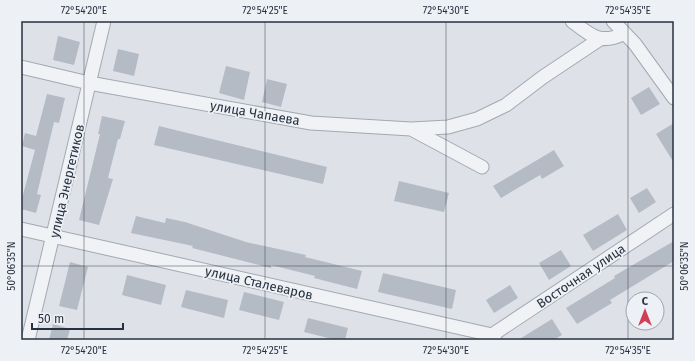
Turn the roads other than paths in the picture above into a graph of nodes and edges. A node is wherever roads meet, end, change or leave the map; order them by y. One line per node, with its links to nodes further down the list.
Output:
1 (104, 21): 7 (street, улица Энергетиков)
2 (572, 21): 5 (street)
3 (613, 21): 4 (street)
4 (623, 34): 5 (street); 8 (street)
5 (600, 39): 9 (street)
6 (21, 67): 7 (street, улица Чапаева)
7 (89, 83): 9 (street, улица Чапаева); 13 (street, улица Энергетиков)
8 (674, 98)
9 (411, 128): 10 (street, улица Чапаева)
10 (482, 168)
11 (674, 214): 14 (street, Восточная улица)
12 (21, 229): 13 (street, улица Сталеваров)
13 (54, 237): 14 (street, улица Сталеваров); 15 (street, улица Энергетиков)
14 (492, 338)
15 (28, 340)

